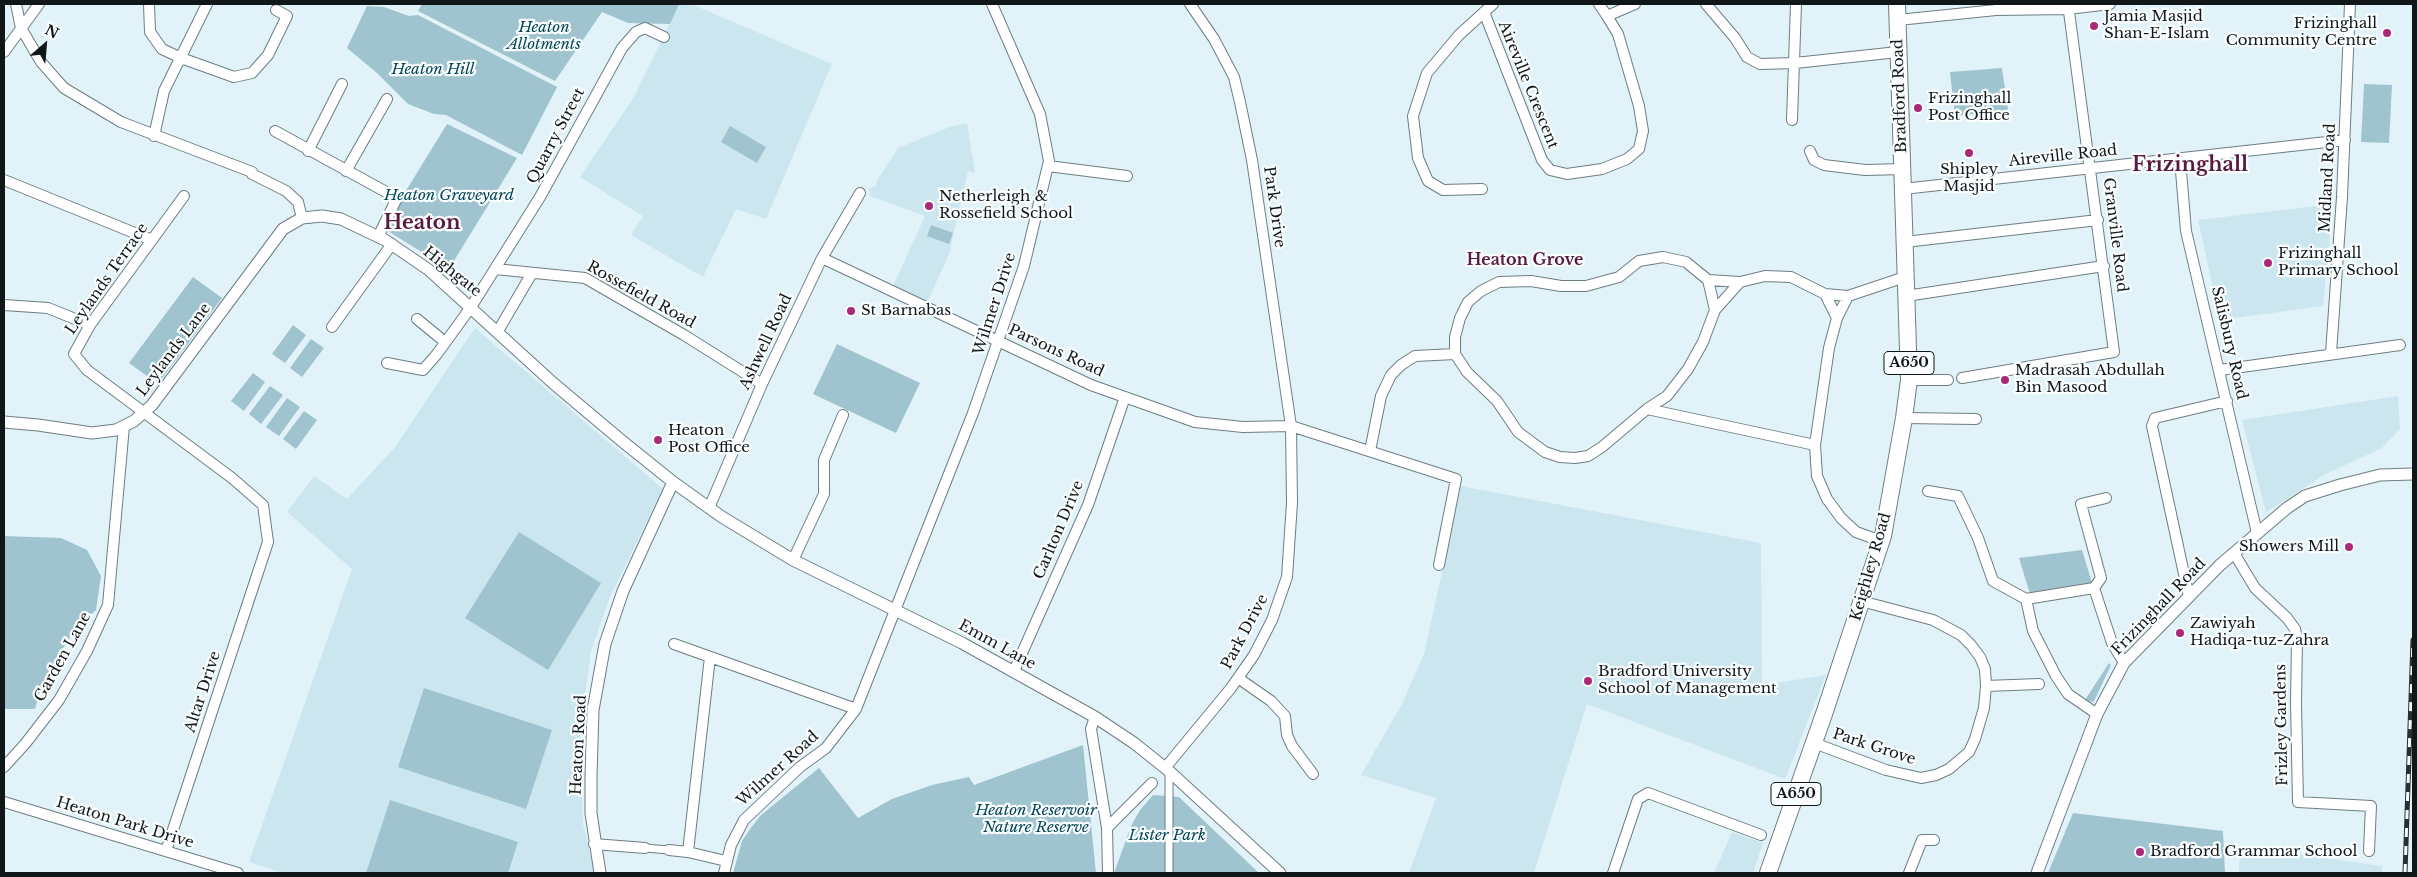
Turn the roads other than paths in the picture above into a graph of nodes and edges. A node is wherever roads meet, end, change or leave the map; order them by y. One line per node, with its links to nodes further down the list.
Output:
1 (16, 4): 20 (street)
2 (39, 4): 20 (street)
3 (149, 4): 24 (street)
4 (207, 4): 24 (street)
5 (992, 4): 35 (street, Wilmer Drive)
6 (1190, 4): 89 (street, Park Drive)
7 (1493, 4): 17 (street)
8 (1600, 4): 18 (street, Aireville Crescent)
9 (1635, 4): 18 (street)
10 (1706, 4): 25 (street)
11 (1796, 4): 25 (street)
12 (1897, 4): 19 (highway, Bradford Road / A650)
13 (2110, 4): 15 (street)
14 (2350, 4): 31 (street, Midland Road)
15 (2068, 6): 19 (street); 36 (street, Granville Road)
16 (276, 10): 24 (street)
17 (1484, 12): 18 (street, Aireville Crescent); 42 (street)
18 (1606, 16)
19 (1898, 20): 23 (highway, Bradford Road / A650)
20 (21, 28): 22 (street); 30 (street)
21 (664, 37): 53 (street, Quarry Street)
22 (4, 52)
23 (1898, 52): 25 (street); 37 (highway, Bradford Road / A650)
24 (181, 58): 30 (street)
25 (1795, 63): 28 (street)
26 (342, 84): 32 (street)
27 (387, 99): 38 (street)
28 (1792, 120)
29 (275, 131): 32 (street)
30 (154, 136): 45 (street)
31 (2345, 140): 34 (street, Aireville Road); 72 (street, Midland Road)
32 (308, 151): 38 (street)
33 (1810, 151): 37 (street)
34 (2180, 159): 36 (street, Aireville Road); 75 (street, Salisbury Road)
35 (1048, 166): 39 (street); 70 (street, Wilmer Drive)
36 (2091, 168): 41 (street, Aireville Road); 46 (street, Granville Road)
37 (1903, 169): 41 (highway, Bradford Road / A650)
38 (346, 171): 47 (street)
39 (1127, 176)
40 (4, 180): 48 (street)
41 (1903, 188): 49 (highway, Keighley Road / A650)
42 (1482, 189)
43 (860, 193): 51 (street, Ashwell Road)
44 (184, 196): 48 (street, Leylands Terrace)
45 (302, 218): 47 (street, Highgate); 83 (street, Leylands Lane)
46 (2098, 220): 49 (street); 52 (street, Granville Road)
47 (378, 237): 50 (street, Highgate)
48 (152, 240): 66 (street, Leylands Terrace)
49 (1905, 242): 55 (highway, Keighley Road / A650)
50 (392, 244): 62 (street, Highgate); 67 (street)
51 (822, 258): 70 (street, Parsons Road); 79 (street, Ashwell Road)
52 (2104, 266): 60 (street); 76 (street, Granville Road)
53 (495, 269): 54 (street, Rossefield Road); 62 (street, Quarry Street)
54 (532, 273): 68 (street); 79 (street, Rossefield Road)
55 (1906, 277): 59 (street); 60 (highway, Keighley Road / A650)
56 (1708, 280): 57 (street); 63 (street); 73 (street)
57 (1740, 282): 58 (street); 63 (street)
58 (1826, 294): 59 (street); 64 (street)
59 (1848, 296): 64 (street)
60 (1906, 296): 77 (highway, Keighley Road / A650)
61 (4, 305): 66 (street)
62 (471, 307): 68 (street, Highgate); 69 (street, Quarry Street)
63 (1715, 310): 82 (street)
64 (1837, 318): 90 (street)
65 (417, 319): 69 (street)
66 (90, 325): 83 (street, Leylands Terrace)
67 (332, 327)
68 (498, 331): 93 (street, Highgate)
69 (445, 342): 74 (street, Quarry Street)
70 (1000, 342): 80 (street, Parsons Road); 106 (street, Wilmer Drive)
71 (2400, 345): 72 (street)
72 (2332, 353): 75 (street)
73 (1455, 354): 82 (street); 91 (street)
74 (387, 363)
75 (2220, 370): 81 (street, Salisbury Road)
76 (1962, 378): 78 (street)
77 (1909, 380): 78 (street); 85 (highway, Keighley Road / A650)
78 (1948, 380)
79 (762, 384): 96 (street, Ashwell Road)
80 (1125, 397): 89 (street, Parsons Road); 110 (street, Carlton Drive)
81 (2227, 401): 97 (street, Salisbury Road); 103 (street)
82 (1647, 409): 90 (street)
83 (144, 414): 88 (street, Leylands Lane); 129 (street, Altar Drive)
84 (843, 415): 100 (street)
85 (1904, 418): 86 (street); 98 (highway, Keighley Road / A650)
86 (1976, 419)
87 (4, 422): 88 (street, Leylands Lane)
88 (124, 426): 118 (street, Garden Lane)
89 (1291, 426): 91 (street); 111 (street, Park Drive)
90 (1815, 445): 98 (street)
91 (1370, 451): 101 (street)
92 (2411, 474): 97 (street, Frizinghall Road)
93 (673, 482): 96 (street, Emm Lane); 126 (street, Heaton Road)
94 (1928, 490): 104 (street)
95 (2106, 498): 102 (street)
96 (709, 508): 100 (street, Emm Lane)
97 (2258, 533): 99 (street, Frizinghall Road)
98 (1881, 541): 105 (highway, Keighley Road / A650)
99 (2234, 553): 103 (street, Frizinghall Road); 130 (street, Frizley Gardens)
100 (793, 560): 106 (street, Emm Lane)
101 (1439, 565)
102 (2094, 588): 104 (street); 109 (street)
103 (2189, 597): 109 (street, Frizinghall Road)
104 (2026, 599): 115 (street)
105 (1861, 601): 113 (street, Park Grove); 117 (highway, Keighley Road / A650)
106 (896, 608): 110 (street, Emm Lane); 114 (street, Wilmer Road)
107 (674, 644): 108 (street)
108 (710, 657): 114 (street); 131 (street)
109 (2124, 663): 115 (street, Frizinghall Road)
110 (1014, 671): 116 (street, Emm Lane)
111 (1238, 678): 119 (street, Park Drive); 120 (street)
112 (2039, 684): 113 (street)
113 (1986, 686): 117 (street, Park Grove)
114 (856, 709): 132 (street, Wilmer Road)
115 (2098, 714): 145 (street, Frizinghall Road)
116 (1095, 717): 119 (street, Emm Lane); 123 (street)
117 (1814, 743): 143 (highway, Keighley Road / A650)
118 (4, 767)
119 (1167, 770): 133 (street); 141 (street, Emm Lane)
120 (1313, 774)
121 (1152, 783): 123 (street)
122 (4, 802): 129 (street, Heaton Park Drive)
123 (1107, 828): 138 (street)
124 (1762, 835): 142 (street)
125 (1934, 840): 144 (street)
126 (594, 844): 127 (street); 136 (street, Heaton Road)
127 (645, 848): 128 (street)
128 (669, 850): 131 (street)
129 (166, 851): 134 (street, Heaton Park Drive)
130 (2369, 851)
131 (688, 852): 132 (street)
132 (726, 861): 137 (street, Wilmer Road)
133 (1169, 864): 139 (street); 140 (street)
134 (222, 871): 135 (street, Heaton Park Drive)
135 (238, 873)
136 (600, 873)
137 (724, 873)
138 (1108, 873)
139 (1169, 873)
140 (1177, 873)
141 (1280, 873)
142 (1613, 873)
143 (1768, 873)
144 (1909, 873)
145 (2037, 873)

